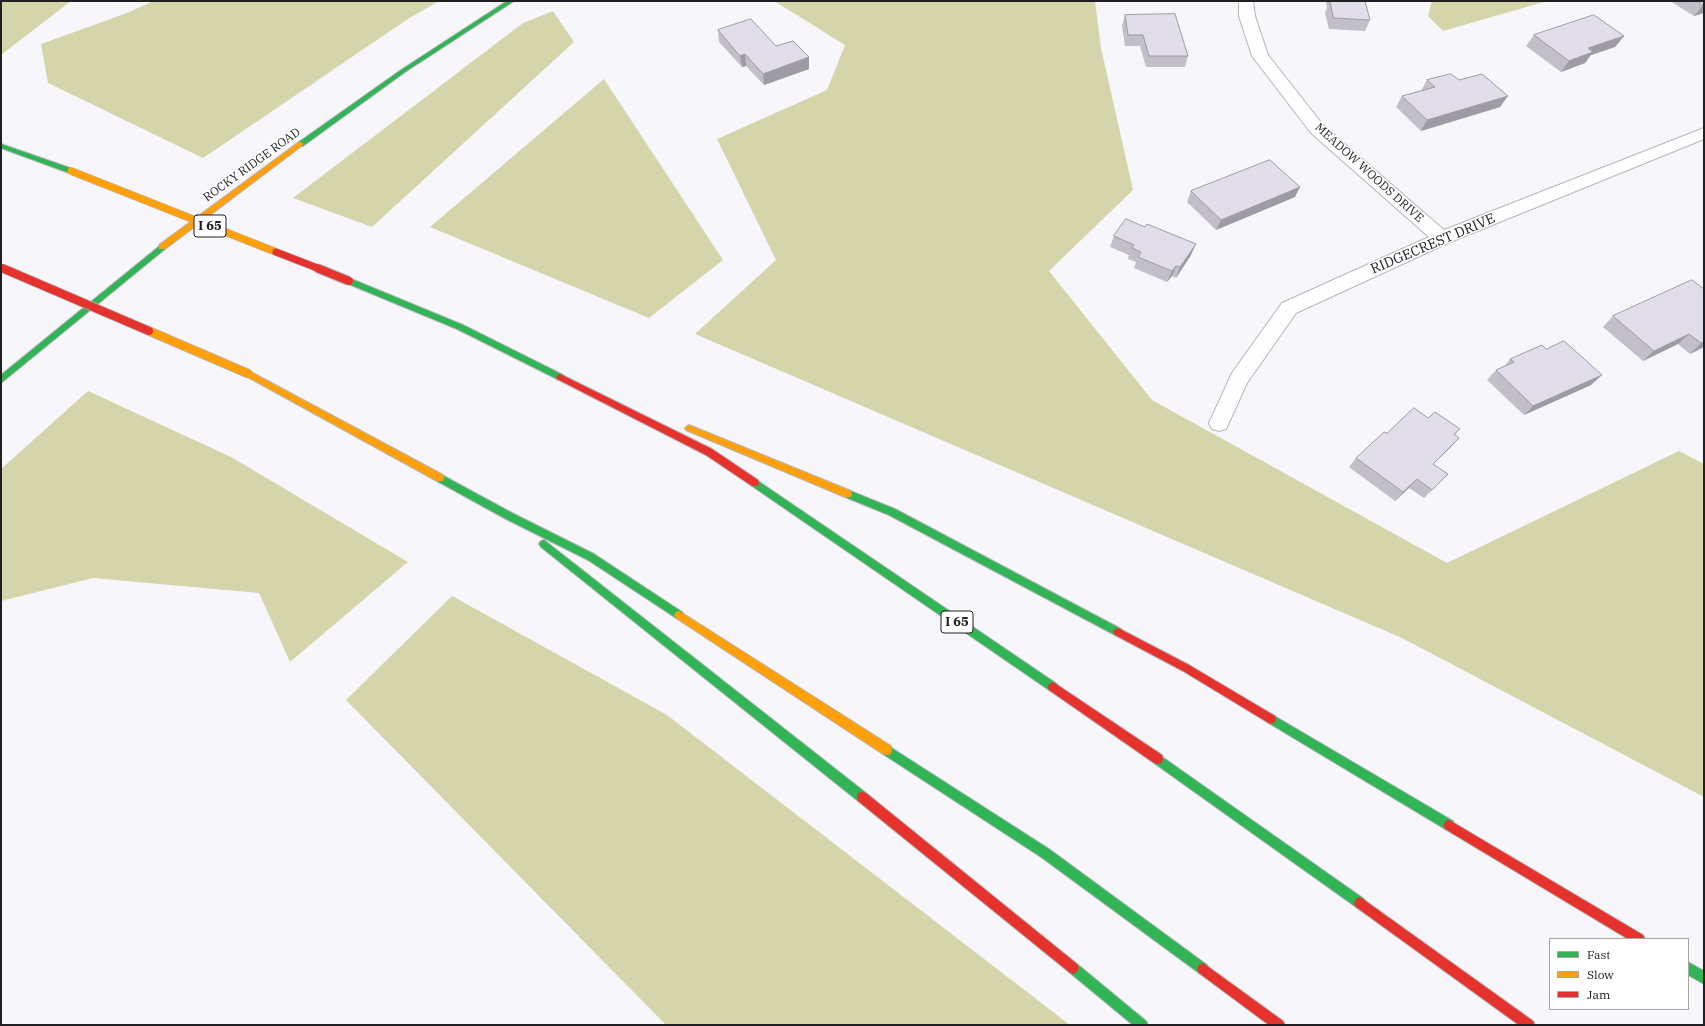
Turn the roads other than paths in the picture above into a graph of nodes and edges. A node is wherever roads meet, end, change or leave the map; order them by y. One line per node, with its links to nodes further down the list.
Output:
1 (512, 1): 8 (main road, ROCKY RIDGE ROAD)
2 (1246, 1): 5 (street, MEADOW WOODS DRIVE)
3 (1704, 133): 5 (street, RIDGECREST DRIVE)
4 (1, 146): 7 (main road, I 65, bridge)
5 (1442, 238): 10 (street, RIDGECREST DRIVE)
6 (1, 268): 12 (main road, bridge)
7 (527, 361): 9 (main road); 18 (main road, I 65)
8 (1, 380)
9 (651, 412)
10 (1219, 422)
11 (680, 424): 13 (main road)
12 (508, 516): 16 (main road); 17 (main road)
13 (1637, 938)
14 (1689, 969): 15 (main road)
15 (1704, 978)
16 (1142, 1025)
17 (1279, 1025)
18 (1529, 1025)

